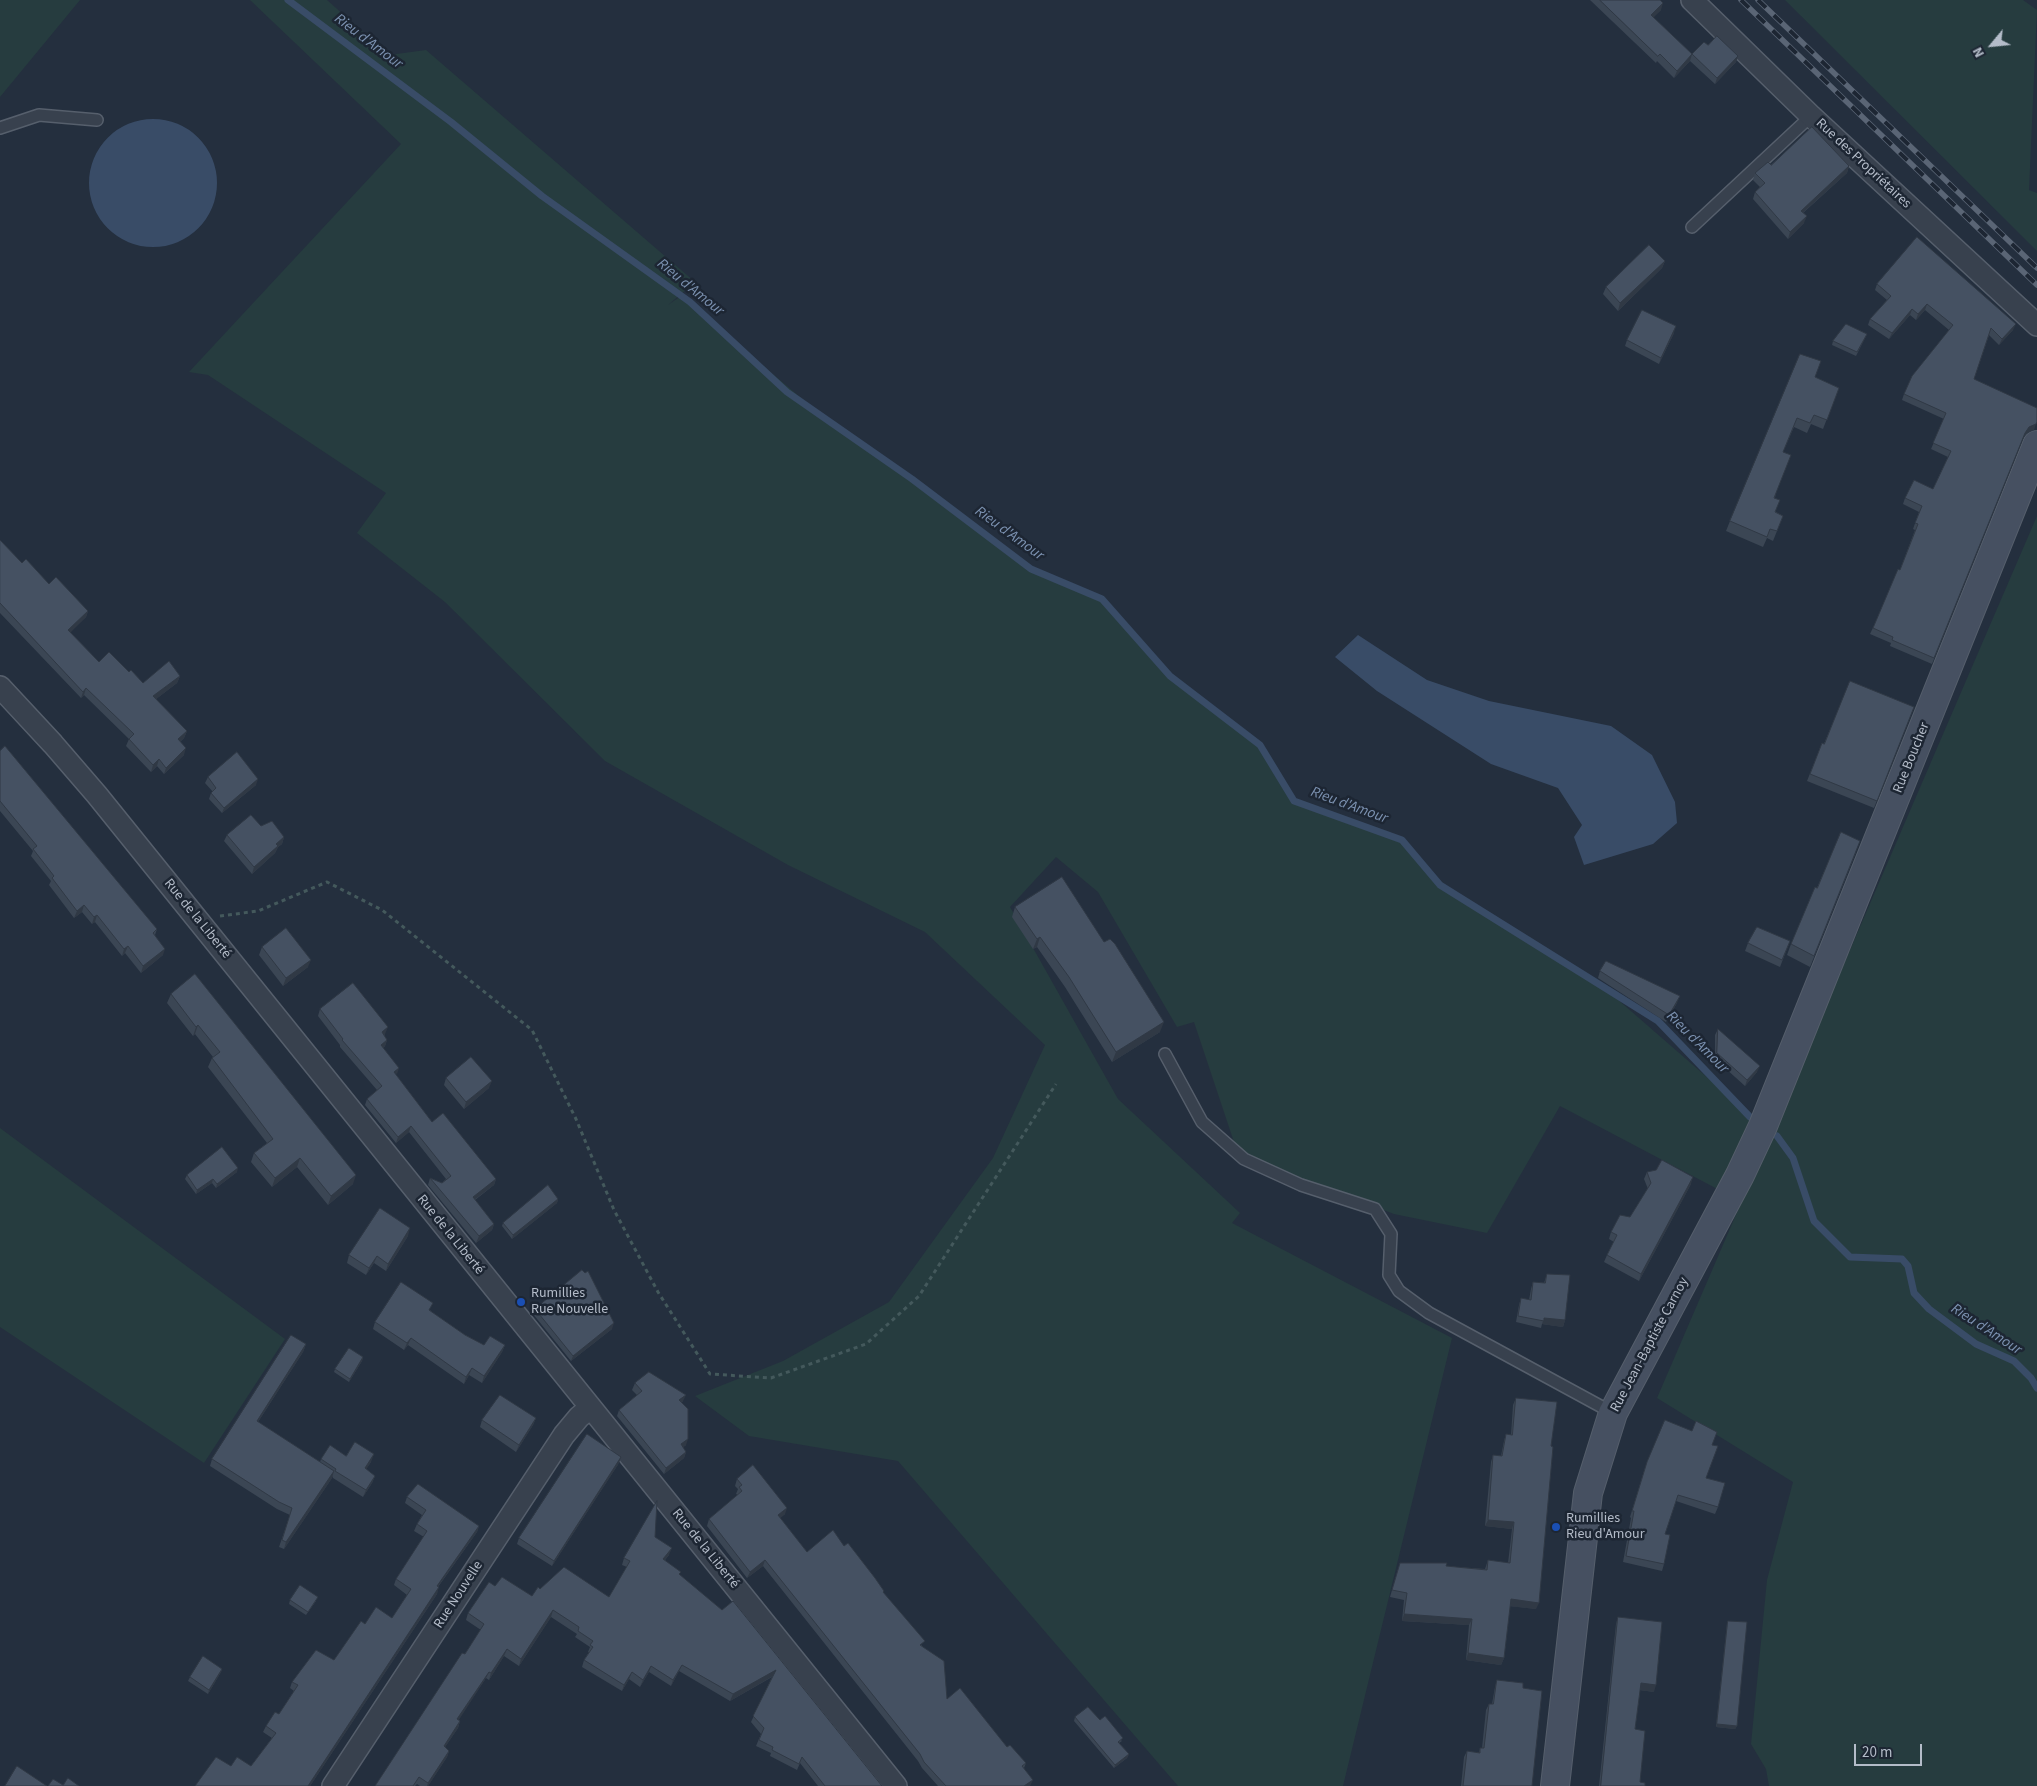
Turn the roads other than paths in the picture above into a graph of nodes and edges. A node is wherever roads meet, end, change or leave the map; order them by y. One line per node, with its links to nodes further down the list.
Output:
1 (1692, 0): 2 (street, Rue des Propriétaires)
2 (1811, 116): 5 (lane); 6 (street, Rue des Propriétaires)
3 (97, 120): 4 (lane)
4 (0, 128)
5 (1692, 227)
6 (2037, 325)
7 (2037, 445): 10 (street, Rue Boucher)
8 (0, 686): 11 (street, Rue de la Liberté)
9 (1165, 1054): 12 (lane)
10 (1786, 1071): 12 (street, Rue Jean-Baptiste Carnoy)
11 (590, 1408): 13 (street, Rue Nouvelle); 14 (street, Rue de la Liberté)
12 (1613, 1413): 15 (street, Rue Jean-Baptiste Carnoy)
13 (333, 1786)
14 (896, 1786)
15 (1555, 1786)

